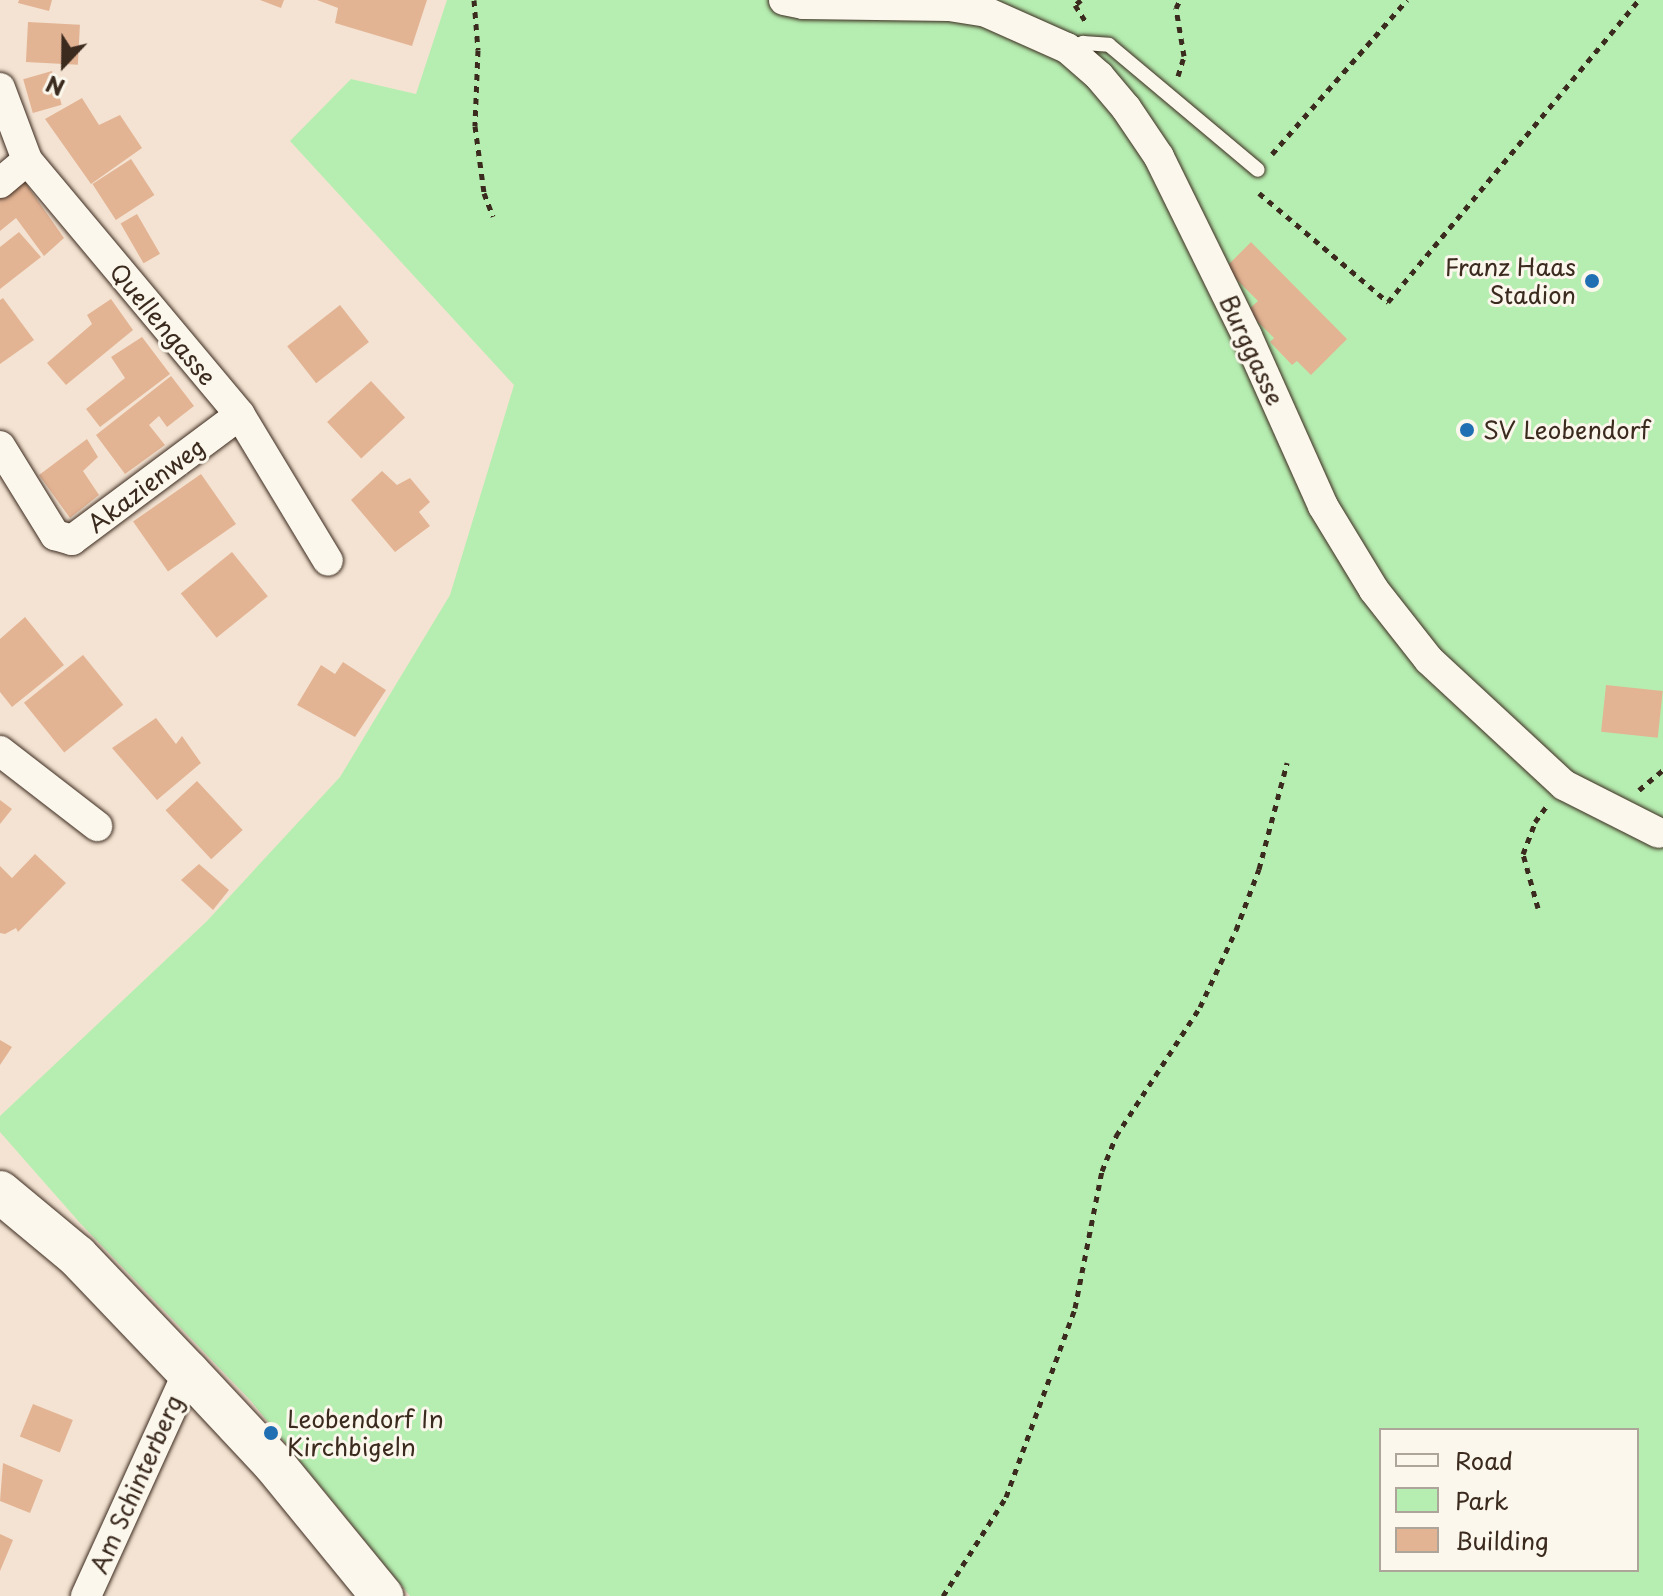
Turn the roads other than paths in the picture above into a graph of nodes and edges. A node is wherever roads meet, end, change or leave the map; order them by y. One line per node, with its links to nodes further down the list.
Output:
1 (784, 0): 2 (street, Burggasse)
2 (1067, 48): 5 (lane); 12 (street, Burggasse)
3 (0, 88): 4 (street, Quellengasse)
4 (27, 160): 6 (street); 7 (street, Quellengasse)
5 (1258, 170)
6 (0, 183)
7 (240, 415): 8 (street, Akazienweg); 9 (street, Quellengasse)
8 (0, 446)
9 (328, 561)
10 (0, 751): 11 (street)
11 (97, 826)
12 (1659, 833)
13 (0, 1192): 14 (main road)
14 (188, 1372): 15 (main road); 16 (street, Am Schinterberg)
15 (376, 1593)
16 (86, 1596)

